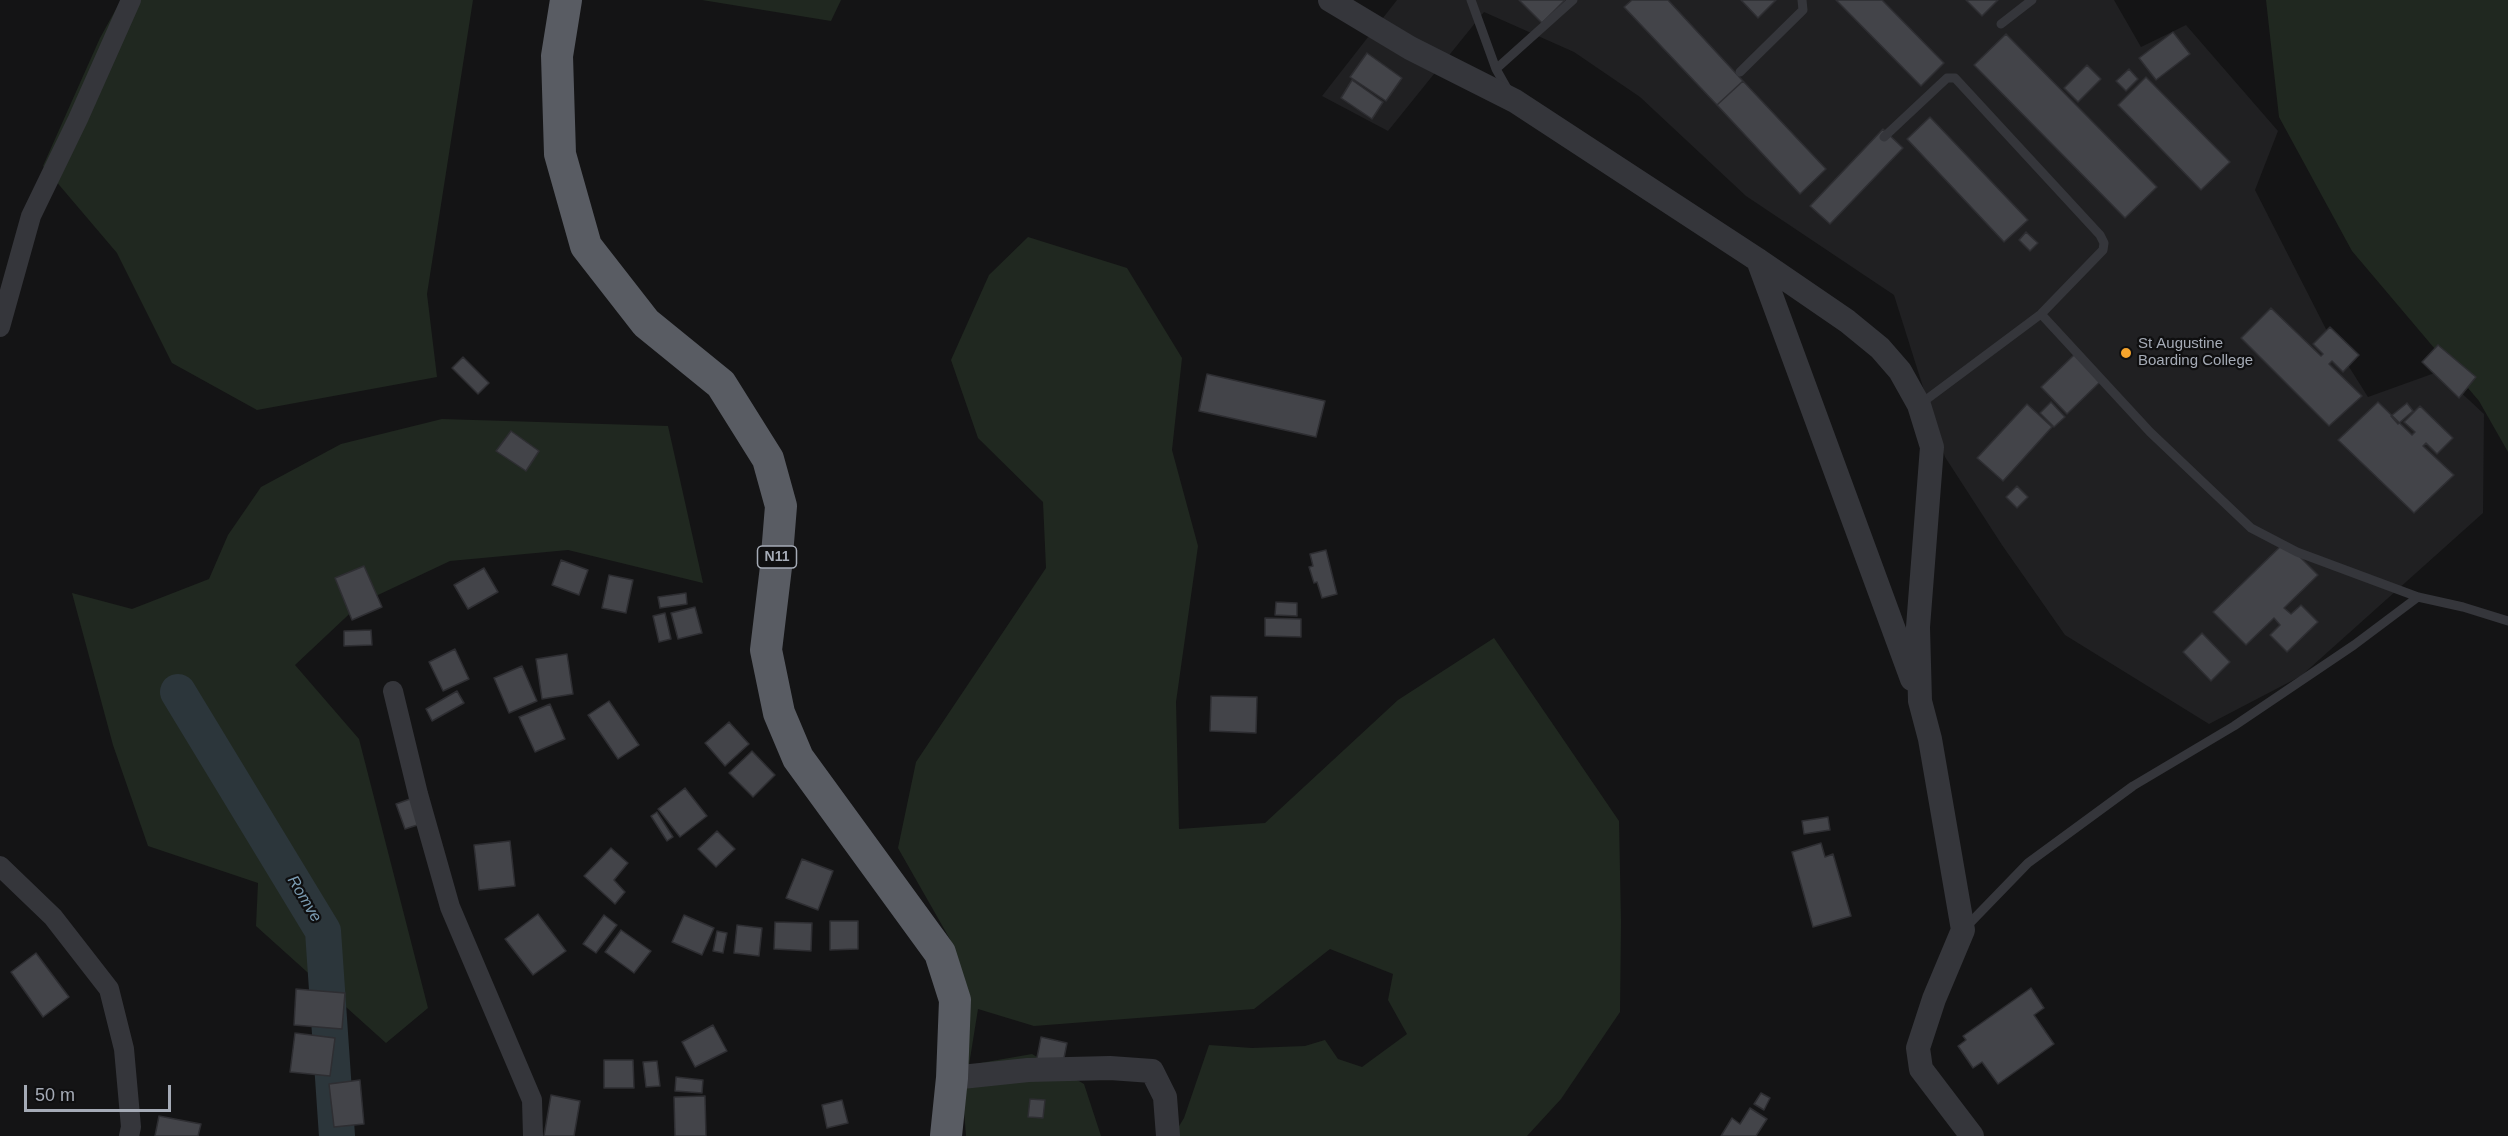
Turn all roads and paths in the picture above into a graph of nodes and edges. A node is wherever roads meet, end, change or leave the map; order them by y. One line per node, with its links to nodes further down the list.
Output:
1 (131, 0): 15 (street)
2 (566, 0): 23 (highway, N11)
3 (1330, 0): 11 (street)
4 (1471, 0): 9 (lane)
5 (1573, 0): 9 (lane)
6 (1802, 0): 10 (lane)
7 (2032, 0): 8 (lane)
8 (2001, 24)
9 (1496, 69): 11 (lane)
10 (1740, 72)
11 (1515, 101): 13 (street)
12 (1884, 137): 14 (lane)
13 (1758, 260): 16 (street); 20 (street)
14 (2041, 314): 16 (lane); 17 (lane)
15 (0, 327)
16 (1919, 405): 20 (street)
17 (2418, 597): 18 (lane); 22 (lane)
18 (2508, 621)
19 (393, 691): 25 (street)
20 (1920, 701): 22 (street)
21 (0, 866): 24 (street)
22 (1963, 930): 28 (street)
23 (952, 1078): 26 (highway, N11); 27 (street)
24 (129, 1136)
25 (533, 1136)
26 (946, 1136)
27 (1168, 1136)
28 (1972, 1136)

